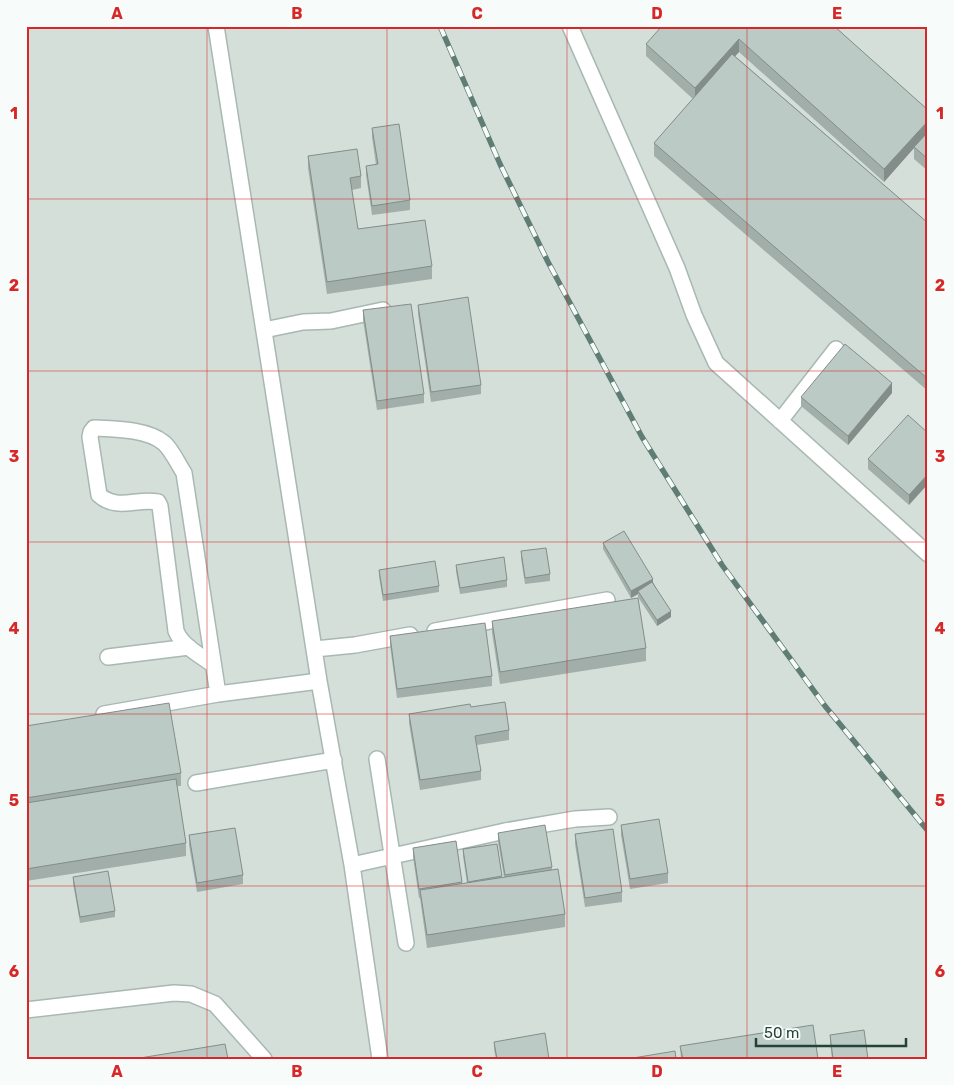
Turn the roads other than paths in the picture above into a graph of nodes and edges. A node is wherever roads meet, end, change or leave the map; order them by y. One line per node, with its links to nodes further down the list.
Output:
1 (216, 26): 4 (lane)
2 (570, 26): 6 (lane)
3 (395, 307): 4 (lane)
4 (264, 330): 10 (lane)
5 (836, 349): 6 (lane)
6 (780, 421): 7 (lane)
7 (928, 554)
8 (608, 600): 10 (lane)
9 (189, 647): 11 (lane); 12 (lane); 12 (lane)
10 (315, 649): 13 (lane)
11 (108, 657)
12 (212, 664): 14 (lane)
13 (320, 681): 14 (lane); 17 (lane)
14 (218, 694): 15 (lane)
15 (93, 715)
16 (377, 759): 20 (lane)
17 (334, 760): 18 (lane); 21 (lane)
18 (196, 783)
19 (609, 817): 20 (lane)
20 (391, 855): 21 (lane); 22 (lane)
21 (352, 864): 25 (lane)
22 (406, 943)
23 (26, 1010): 24 (lane)
24 (264, 1059)
25 (380, 1059)

